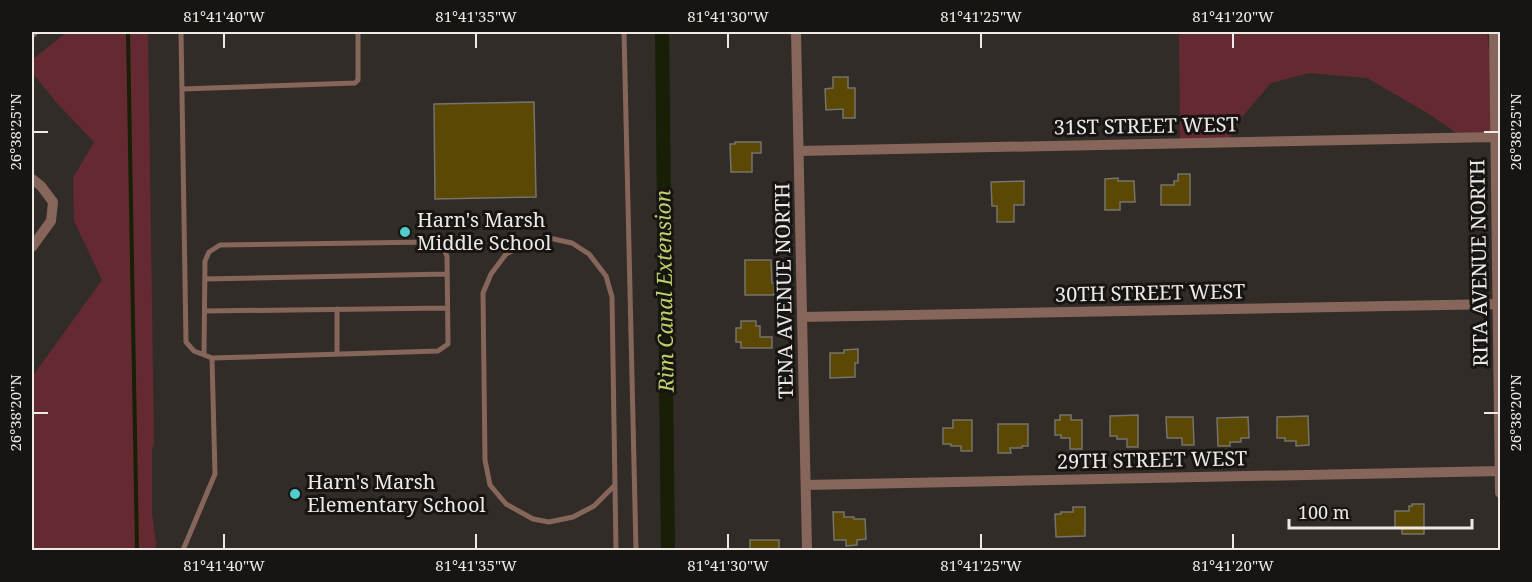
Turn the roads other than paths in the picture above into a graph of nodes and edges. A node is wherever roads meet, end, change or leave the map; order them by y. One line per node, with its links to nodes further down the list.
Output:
1 (181, 32): 6 (lane)
2 (358, 32): 6 (lane)
3 (624, 32): 27 (lane)
4 (796, 32): 8 (street, TENA AVENUE NORTH)
5 (1494, 32): 7 (street, RITA AVENUE NORTH)
6 (182, 89): 19 (lane)
7 (1495, 137): 8 (street, 31ST STREET WEST); 13 (street, RITA AVENUE NORTH)
8 (799, 151): 17 (street, TENA AVENUE NORTH)
9 (32, 179): 10 (street)
10 (32, 247)
11 (447, 274): 12 (lane); 12 (lane); 14 (lane)
12 (205, 279): 16 (lane)
13 (1498, 304): 17 (street, 30TH STREET WEST); 21 (street, RITA AVENUE NORTH)
14 (447, 308): 15 (lane); 18 (lane)
15 (337, 309): 16 (lane); 18 (lane)
16 (205, 311): 19 (lane)
17 (802, 317): 23 (street, TENA AVENUE NORTH)
18 (336, 354): 20 (lane)
19 (204, 355): 20 (lane)
20 (212, 358): 25 (lane)
21 (1500, 471): 23 (street, 29TH STREET WEST); 24 (street, RITA AVENUE NORTH)
22 (615, 485): 22 (lane); 26 (lane)
23 (806, 485): 28 (street, TENA AVENUE NORTH)
24 (1500, 493)
25 (183, 550)
26 (616, 550)
27 (636, 550)
28 (807, 550)

